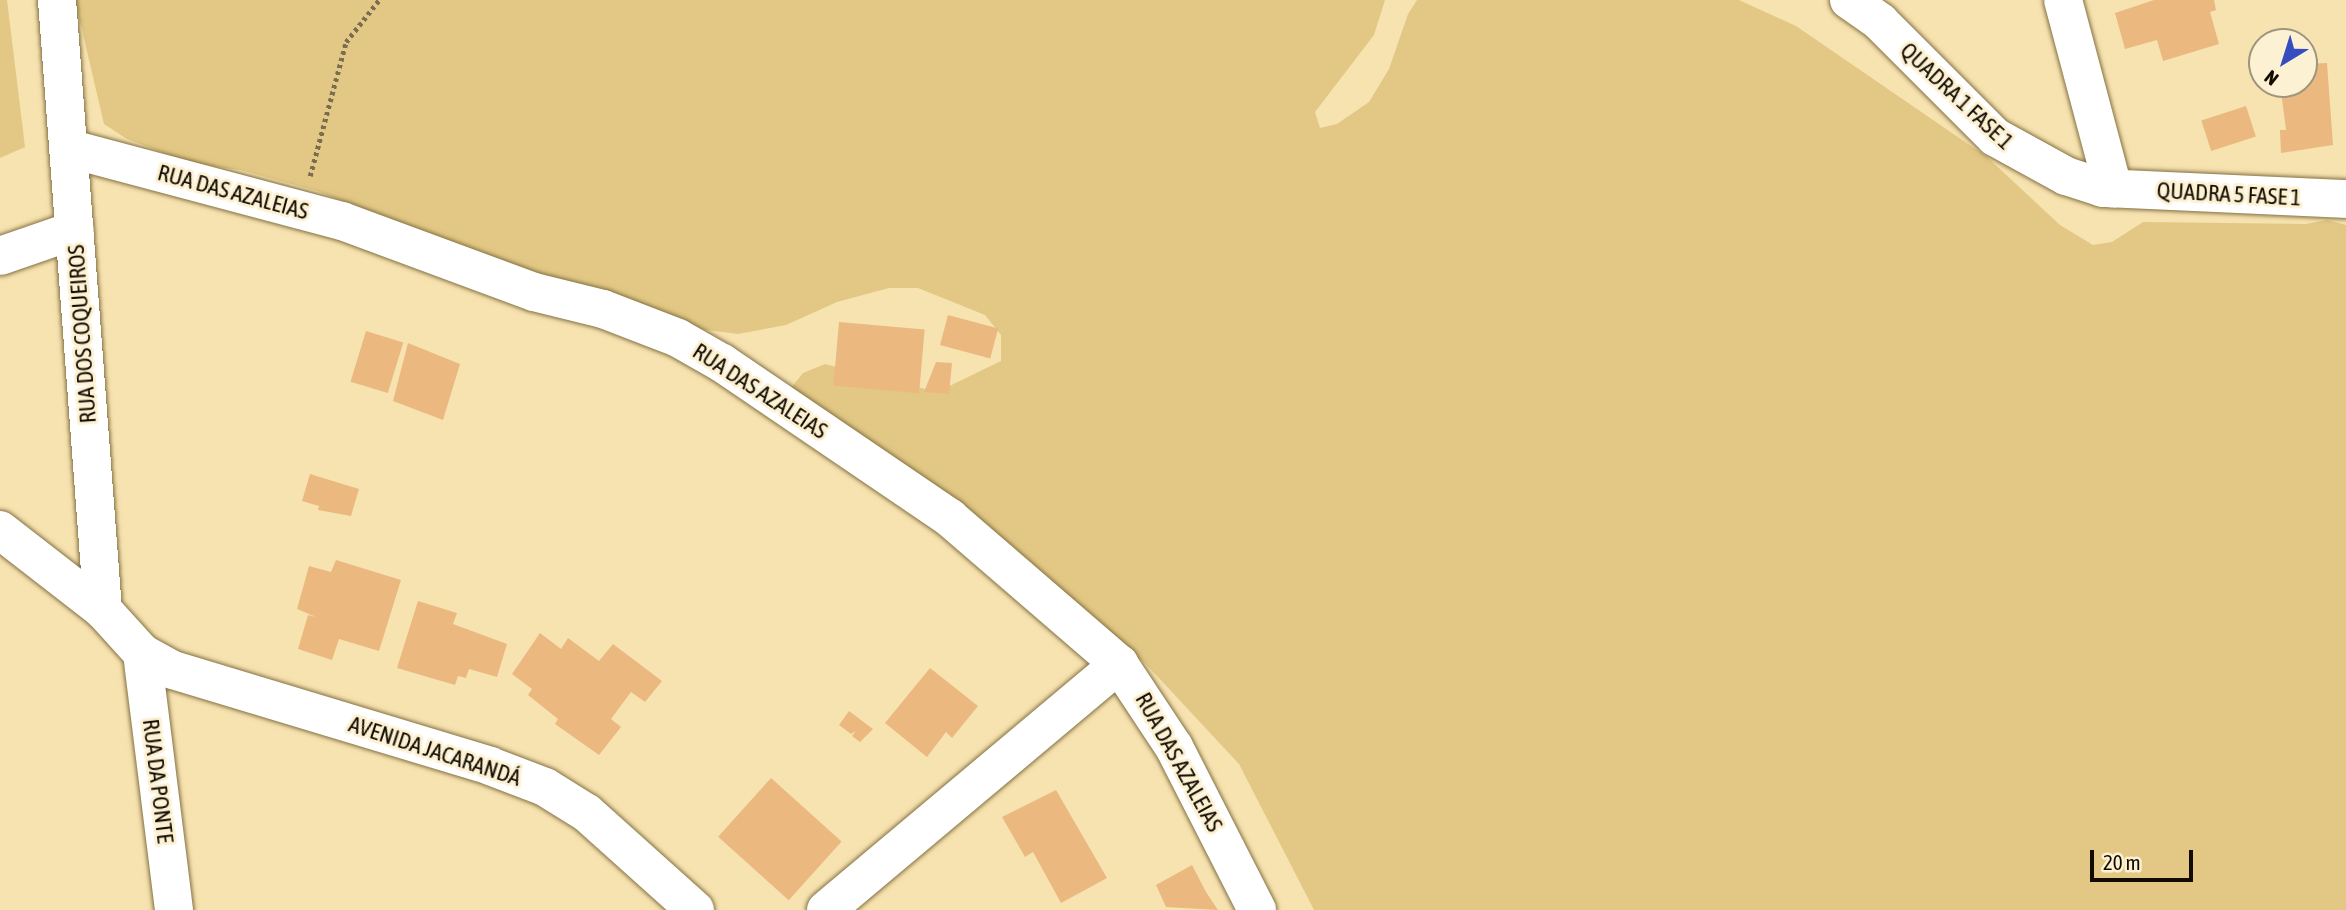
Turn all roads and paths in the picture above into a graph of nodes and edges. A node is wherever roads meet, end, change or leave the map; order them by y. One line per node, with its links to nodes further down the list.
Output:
1 (57, 0): 5 (street, RUA DOS COQUEIROS)
2 (379, 0): 8 (path)
3 (1849, 0): 6 (street, QUADRA 1 FASE 1)
4 (2063, 0): 6 (street)
5 (71, 149): 8 (street, RUA DAS AZALEIAS); 9 (street, RUA DOS COQUEIROS)
6 (2113, 188): 7 (street, QUADRA 5 FASE 1)
7 (2346, 199)
8 (301, 210): 14 (street, RUA DAS AZALEIAS)
9 (75, 230): 10 (street); 12 (street, RUA DOS COQUEIROS)
10 (0, 256)
11 (0, 530): 12 (street)
12 (103, 610): 13 (street)
13 (142, 653): 15 (street, RUA DA PONTE); 16 (street, AVENIDA JACARANDÁ)
14 (1119, 664): 17 (street); 18 (street, RUA DAS AZALEIAS)
15 (174, 910)
16 (695, 910)
17 (826, 910)
18 (1258, 910)

